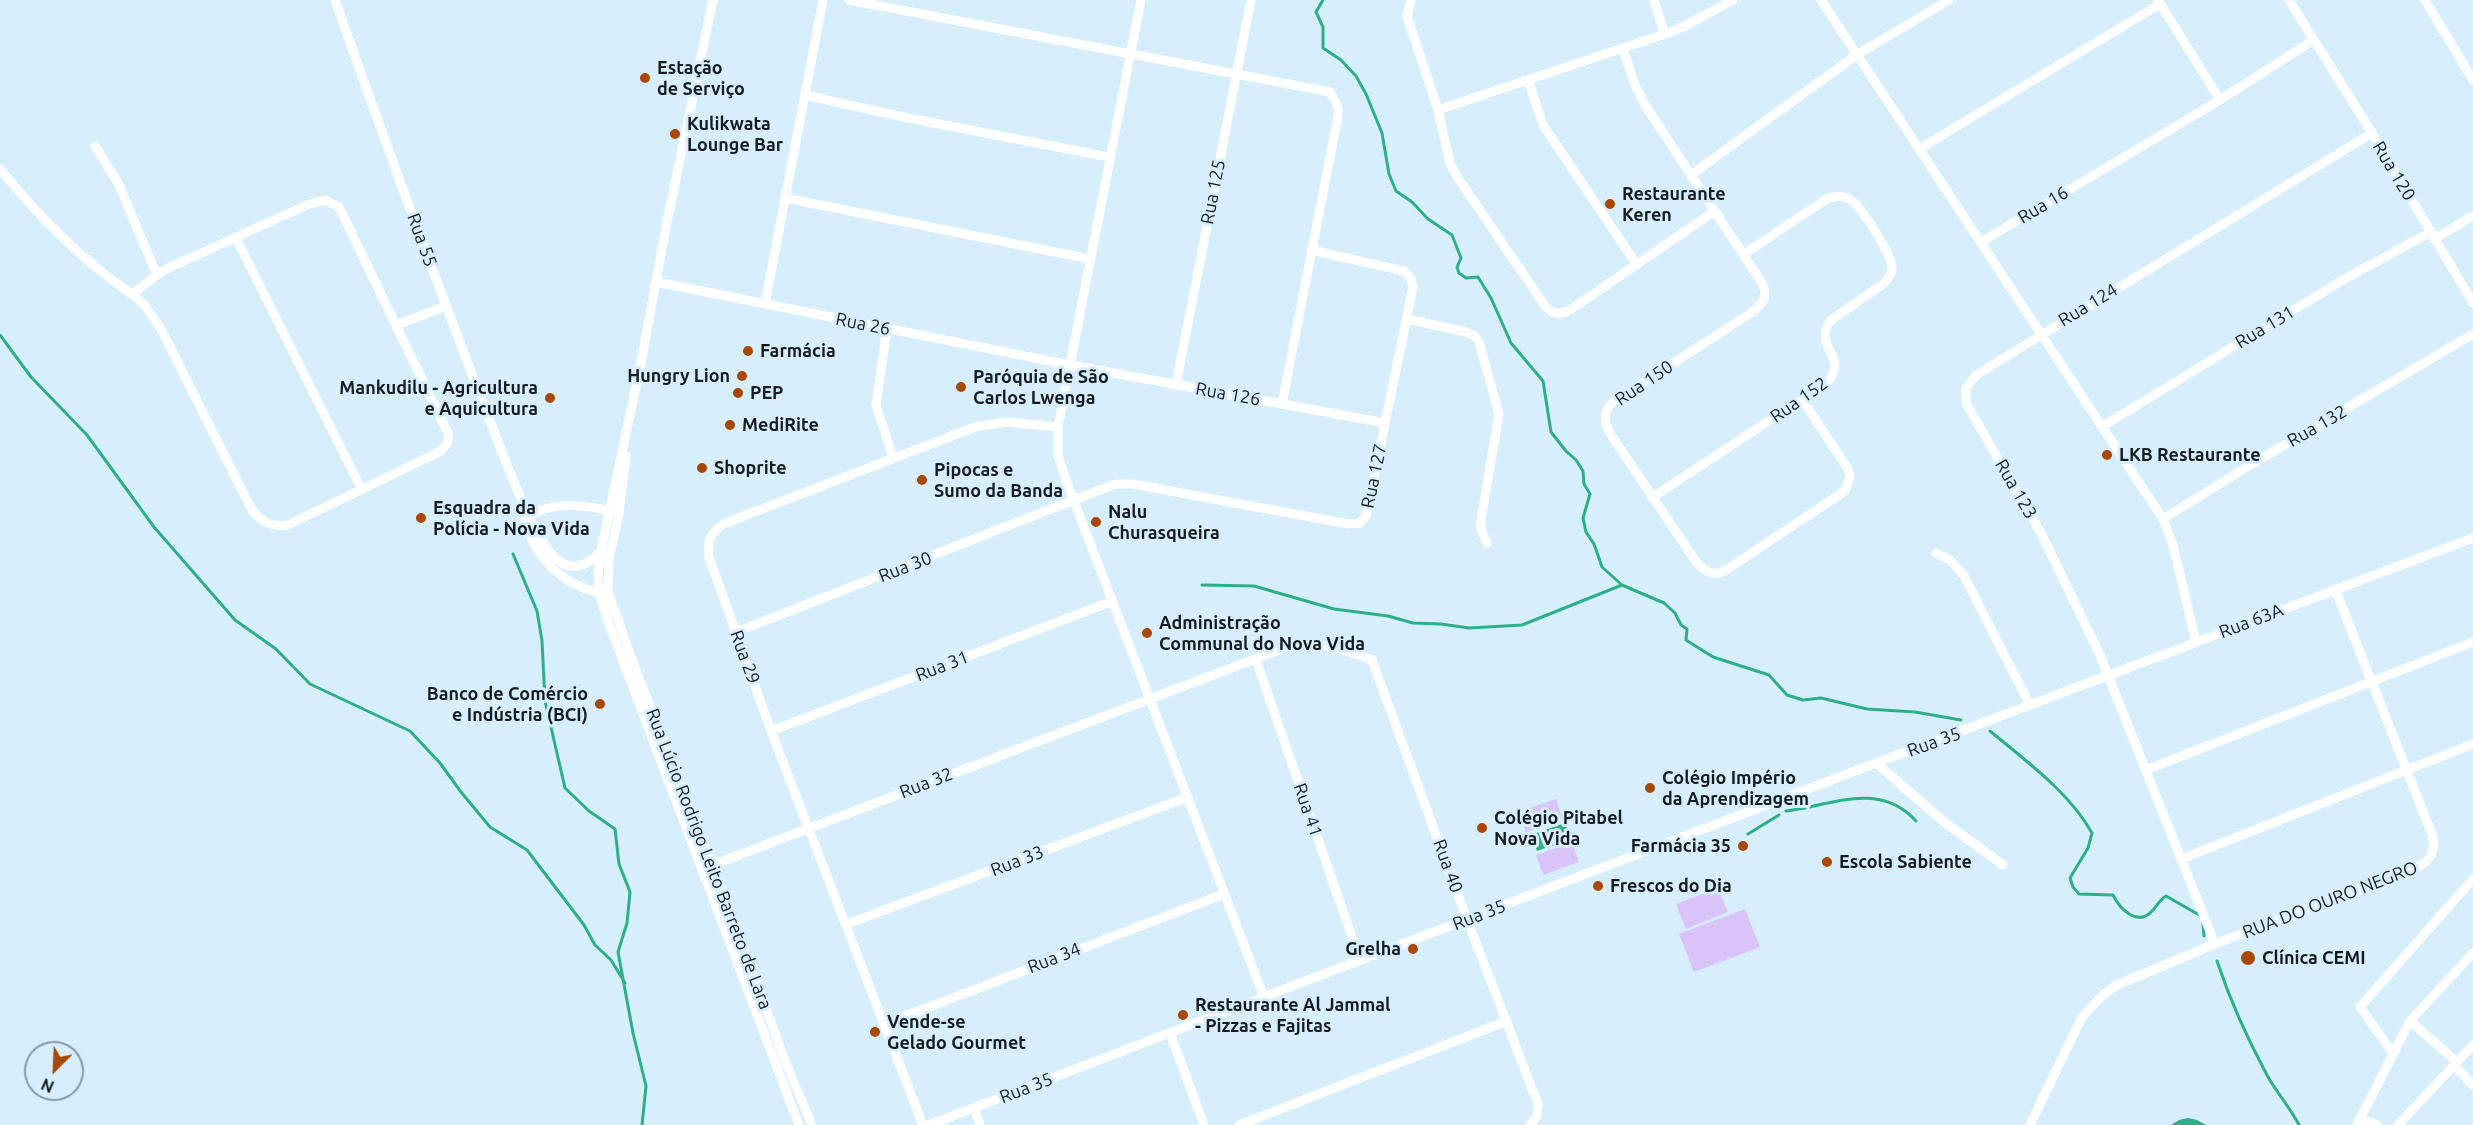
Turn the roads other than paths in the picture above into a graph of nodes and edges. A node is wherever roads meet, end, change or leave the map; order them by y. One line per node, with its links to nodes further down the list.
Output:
1 (335, 0): 47 (street, Rua 55)
2 (713, 0): 43 (street)
3 (823, 0): 23 (street)
4 (849, 0): 18 (street)
5 (1141, 0): 18 (street)
6 (1251, 0): 20 (street, Rua 125)
7 (1410, 0): 25 (street)
8 (1654, 0): 15 (street)
9 (1733, 0): 15 (street)
10 (1821, 0): 19 (street)
11 (1949, 0): 19 (street)
12 (2289, 0): 16 (street)
13 (2425, 0): 22 (street)
14 (2159, 2): 24 (street); 28 (street)
15 (1665, 34): 17 (street)
16 (2312, 41): 24 (street, Rua 16); 26 (street, Rua 120)
17 (1623, 49): 21 (street); 31 (street, Rua 150)
18 (1130, 52): 20 (street); 29 (street)
19 (1858, 54): 28 (street); 31 (street)
20 (1236, 72): 38 (street); 54 (street, Rua 125)
21 (1528, 80): 25 (street); 41 (street)
22 (2473, 80)
23 (805, 95): 29 (street); 32 (street)
24 (2220, 100): 37 (street, Rua 16)
25 (1438, 110): 41 (street)
26 (2372, 133): 35 (street, Rua 120); 52 (street, Rua 124)
27 (95, 146): 42 (street)
28 (1919, 149): 37 (street)
29 (1109, 157): 40 (street)
30 (0, 169): 44 (street)
31 (1692, 174): 33 (street, Rua 150)
32 (785, 198): 40 (street); 46 (street)
33 (1715, 211): 39 (street, Rua 150); 41 (street)
34 (2473, 216): 35 (street, Rua 131)
35 (2432, 235): 45 (street, Rua 120); 59 (street, Rua 131)
36 (236, 238): 42 (street); 49 (street); 62 (street)
37 (1981, 242): 52 (street)
38 (1311, 250): 48 (street, Rua 127); 56 (street)
39 (1744, 254): 55 (street, Rua 152); 63 (street, Rua 150)
40 (1090, 259): 53 (street)
41 (1637, 265)
42 (157, 275): 44 (street)
43 (656, 282): 46 (street, Rua 26); 57 (street)
44 (132, 294): 62 (street)
45 (2473, 303)
46 (765, 304): 50 (street, Rua 26)
47 (446, 306): 49 (street); 67 (street, Rua 55)
48 (1407, 319): 58 (street, Rua 127); 70 (street)
49 (396, 326): 62 (street)
50 (887, 329): 53 (street, Rua 26); 61 (street)
51 (2473, 334): 68 (street, Rua 132)
52 (2041, 335): 59 (street, Rua 124); 81 (street, Rua 123)
53 (1070, 365): 54 (street, Rua 126); 60 (street)
54 (1176, 385): 56 (street, Rua 126)
55 (1802, 399): 63 (street, Rua 152); 63 (street, Rua 150)
56 (1282, 404): 58 (street, Rua 126)
57 (632, 409): 65 (street); 66 (street)
58 (1385, 423): 64 (street, Rua 127)
59 (2103, 426): 68 (street, Rua 124)
60 (1058, 427): 61 (street, Rua 29); 64 (street)
61 (893, 458): 76 (street, Rua 29)
62 (362, 490)
63 (1653, 497)
64 (1074, 501): 75 (street); 76 (street, Rua 30)
65 (608, 511): 66 (street); 67 (street); 71 (street)
66 (619, 514): 74 (street)
67 (527, 517): 71 (street); 74 (street)
68 (2163, 519): 77 (street, Rua 124)
69 (2473, 538): 73 (street, Rua 63A)
70 (1487, 543)
71 (601, 551): 74 (street)
72 (1936, 553): 84 (street)
73 (2335, 590): 77 (street, Rua 63A); 82 (street, RUA DO OURO NEGRO)
74 (604, 592): 93 (street, Rua Lúcio Rodrigo Leito Barreto de Lara); 95 (street, Rua Lúcio Rodrigo Leito Barreto de Lara)
75 (1113, 602): 83 (street); 85 (street, Rua 31)
76 (736, 632): 85 (street, Rua 29)
77 (2196, 642): 81 (street, Rua 63A)
78 (2473, 642): 82 (street)
79 (1256, 660): 80 (street, Rua 32); 83 (street, Rua 32); 102 (street, Rua 41)
80 (1372, 660): 98 (street, Rua 40)
81 (2109, 675): 84 (street, Rua 63A); 89 (street)
82 (2370, 681): 88 (street, RUA DO OURO NEGRO); 89 (street)
83 (1150, 699): 90 (street); 91 (street, Rua 32)
84 (2030, 705): 87 (street, Rua 35)
85 (771, 731): 91 (street, Rua 29)
86 (2473, 744): 88 (street)
87 (1876, 763): 94 (street); 98 (street, Rua 35)
88 (2408, 769): 92 (street); 100 (street, RUA DO OURO NEGRO)
89 (2146, 770): 92 (street)
90 (1188, 797): 97 (street); 99 (street, Rua 33)
91 (809, 827): 93 (street, Rua 32); 99 (street, Rua 29)
92 (2181, 859): 100 (street)
93 (712, 865): 95 (street, Rua 32); 115 (street, Rua Lúcio Rodrigo Leito Barreto de Lara)
94 (2003, 865)
95 (702, 869): 114 (street, Rua Lúcio Rodrigo Leito Barreto de Lara)
96 (2473, 879): 109 (street)
97 (1224, 894): 103 (street); 106 (street, Rua 34)
98 (1468, 919): 102 (street, Rua 35); 104 (street, Rua 40)
99 (847, 924): 106 (street, Rua 29)
100 (2215, 944): 122 (street, RUA DO OURO NEGRO)
101 (2473, 953): 105 (street)
102 (1360, 960): 103 (street, Rua 35)
103 (1264, 997): 107 (street, Rua 35)
104 (1507, 1021): 120 (street); 121 (street, Rua 40)
105 (2410, 1021): 109 (street); 110 (street)
106 (885, 1024): 116 (street, Rua 29)
107 (1170, 1033): 112 (street, Rua 35); 119 (street)
108 (2473, 1045): 110 (street)
109 (2392, 1052): 113 (street)
110 (2456, 1064): 111 (street); 124 (street)
111 (2473, 1085)
112 (974, 1108): 117 (street, Rua 35); 118 (street)
113 (2358, 1121): 123 (street)
114 (799, 1125)
115 (812, 1125)
116 (923, 1125)
117 (929, 1125)
118 (980, 1125)
119 (1204, 1125)
120 (1239, 1125)
121 (1530, 1125)
122 (2030, 1125)
123 (2378, 1125)
124 (2398, 1125)

